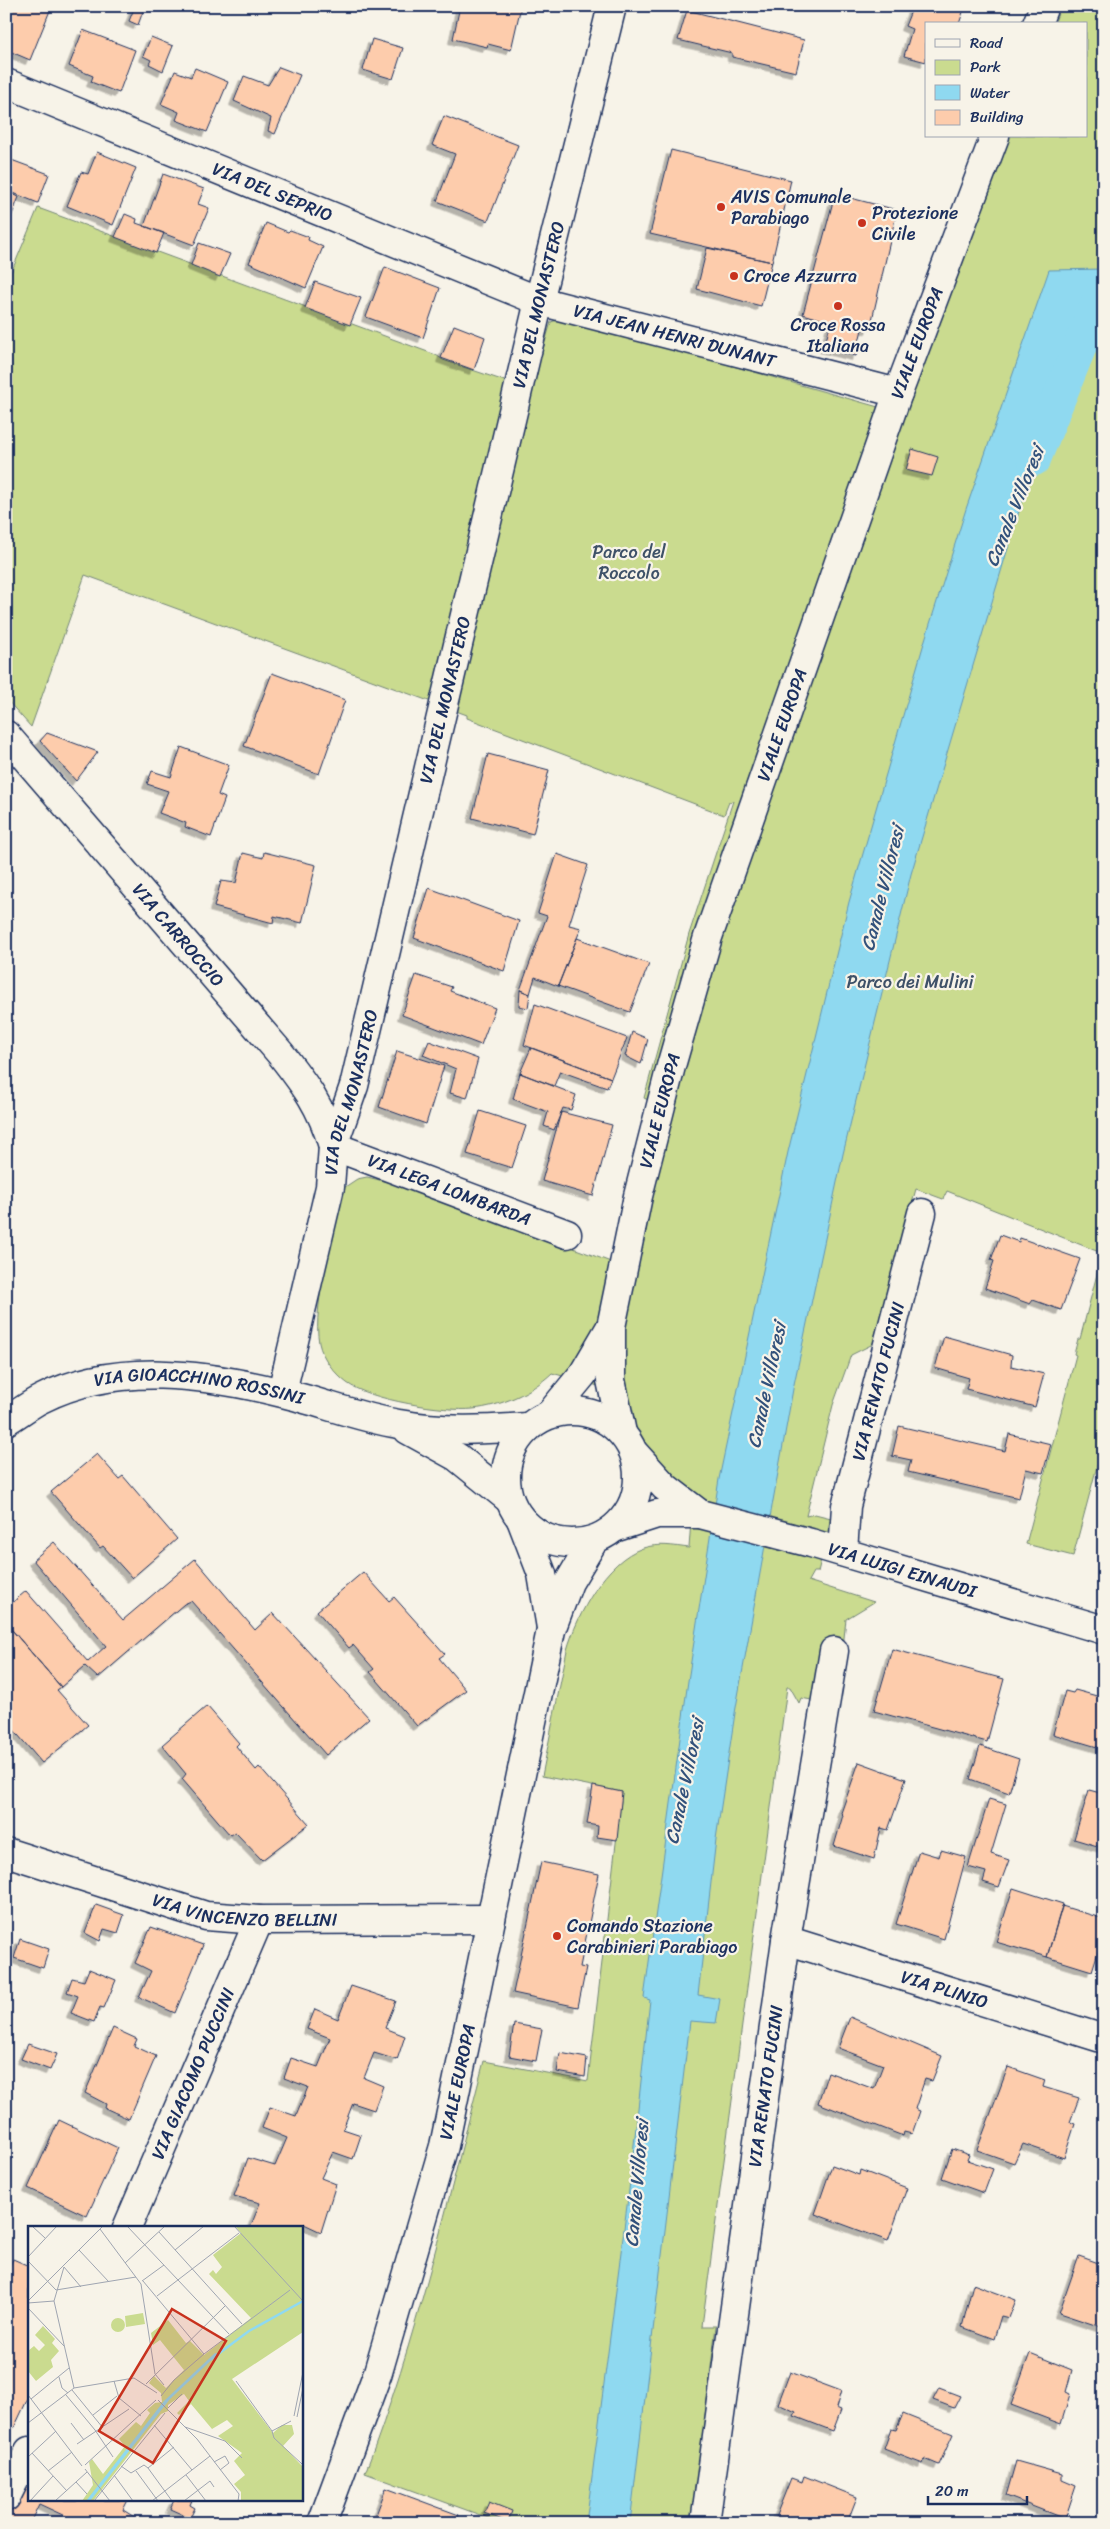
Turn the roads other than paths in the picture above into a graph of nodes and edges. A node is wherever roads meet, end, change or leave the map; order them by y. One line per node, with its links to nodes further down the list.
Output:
1 (612, 6): 6 (street, VIA DEL MONASTERO)
2 (1044, 6): 3 (street)
3 (1038, 22)
4 (6, 83): 6 (street, VIA DEL SEPRIO)
5 (994, 138): 7 (street, VIALE EUROPA)
6 (539, 301): 7 (street, VIA JEAN HENRI DUNANT); 9 (street, VIA DEL MONASTERO)
7 (898, 393): 12 (street, VIALE EUROPA)
8 (6, 735): 9 (street, VIA CARROCCIO)
9 (333, 1146): 11 (street, VIA LEGA LOMBARDA); 13 (street, VIA DEL MONASTERO)
10 (922, 1213): 21 (street, VIA RENATO FUCINI)
11 (567, 1234)
12 (611, 1327): 14 (street, VIALE EUROPA); 17 (street, VIALE EUROPA)
13 (282, 1392): 15 (street, VIA GIOACCHINO ROSSINI); 16 (street, VIA GIOACCHINO ROSSINI)
14 (539, 1420): 16 (street, VIA GIOACCHINO ROSSINI); 17 (street); 18 (street, VIALE EUROPA)
15 (6, 1421)
16 (398, 1424): 18 (street, VIA GIOACCHINO ROSSINI)
17 (629, 1444): 19 (street, VIA LUIGI EINAUDI); 20 (street, VIALE EUROPA)
18 (516, 1510): 20 (street); 22 (street, VIALE EUROPA)
19 (700, 1514): 20 (street, VIA LUIGI EINAUDI); 21 (street, VIA LUIGI EINAUDI)
20 (606, 1533): 22 (street, VIALE EUROPA)
21 (842, 1552): 23 (street, VIA LUIGI EINAUDI)
22 (551, 1630): 26 (street, VIALE EUROPA)
23 (1104, 1630)
24 (834, 1651): 28 (street, VIA RENATO FUCINI)
25 (6, 1852): 27 (street, VIA VINCENZO BELLINI)
26 (491, 1919): 27 (street, VIA VINCENZO BELLINI); 33 (street, VIALE EUROPA)
27 (259, 1920): 30 (street, VIA GIACOMO PUCCINI)
28 (786, 1940): 29 (street, VIA PLINIO); 34 (street, VIA RENATO FUCINI)
29 (1104, 2040)
30 (128, 2226)
31 (21, 2450): 32 (street)
32 (6, 2497)
33 (322, 2523)
34 (705, 2523)

